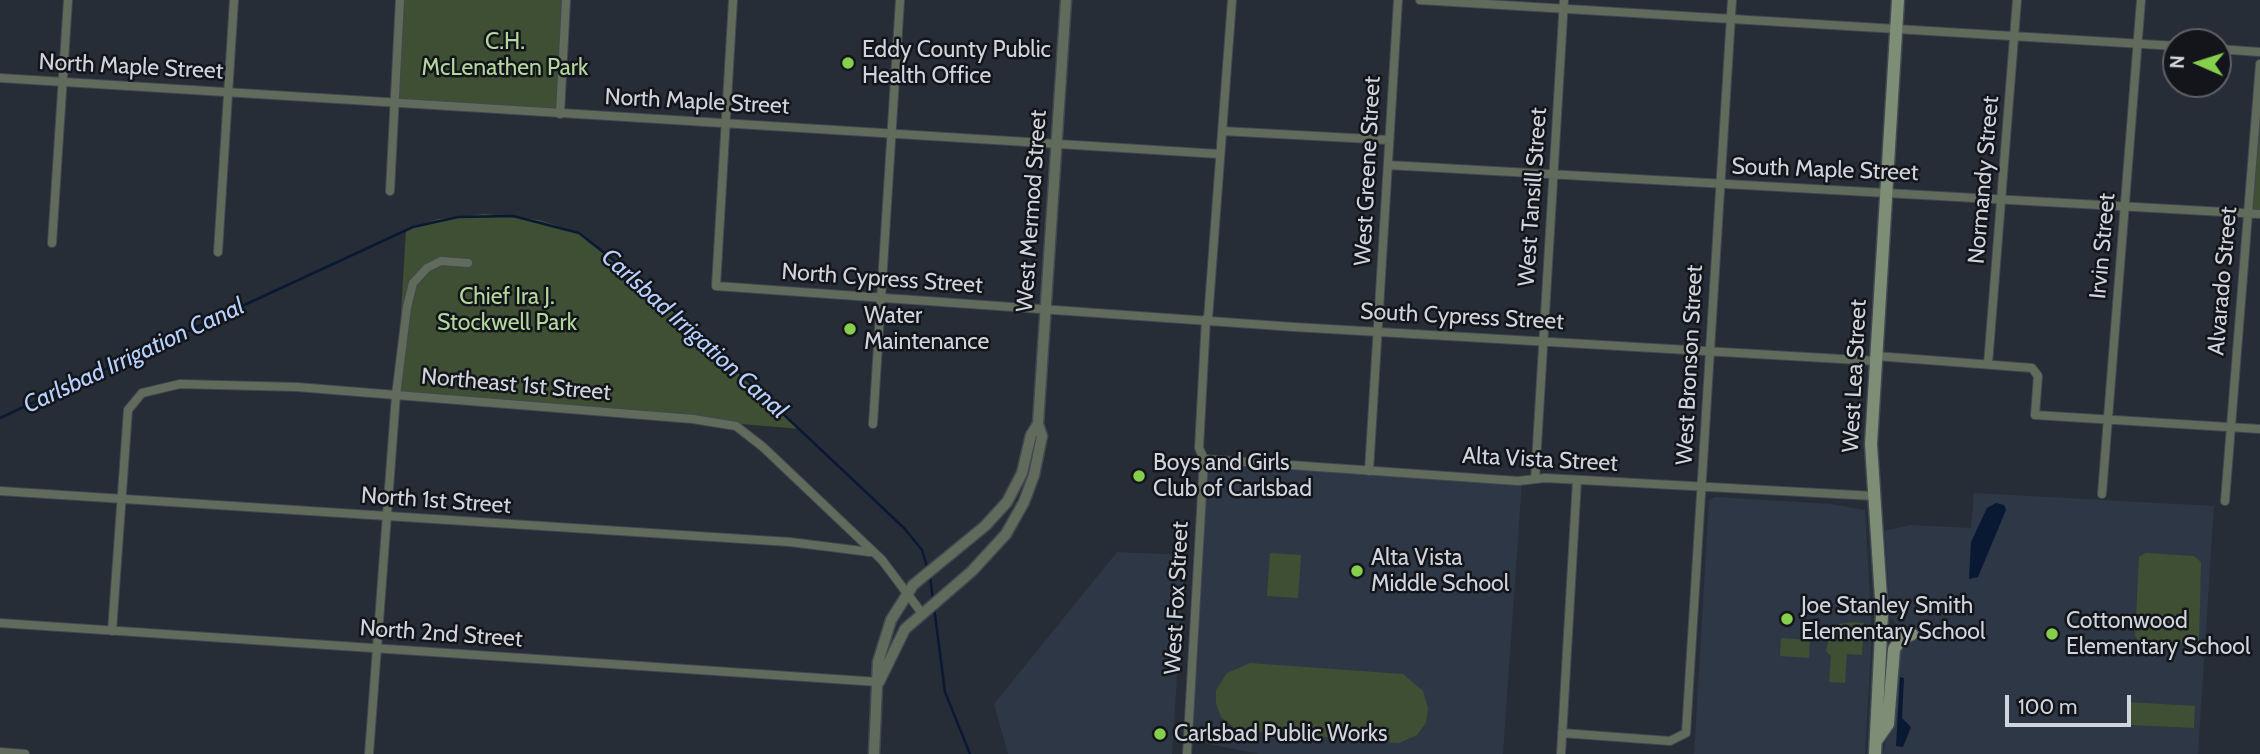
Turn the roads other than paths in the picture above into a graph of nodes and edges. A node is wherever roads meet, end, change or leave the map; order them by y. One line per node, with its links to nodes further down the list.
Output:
1 (68, 0): 26 (street)
2 (234, 0): 27 (street)
3 (400, 0): 28 (street)
4 (566, 0): 29 (street)
5 (733, 0): 30 (street)
6 (900, 0): 32 (street)
7 (1066, 0): 34 (street, West Mermod Street)
8 (1232, 0): 31 (street, West Fox Street)
9 (1398, 0): 33 (street, West Greene Street)
10 (1420, 0): 16 (street)
11 (1564, 0): 16 (street, West Tansill Street)
12 (1732, 0): 17 (street, West Bronson Street)
13 (1898, 0): 18 (main road, West Lea Street)
14 (2017, 0): 19 (street, Normandy Street)
15 (2141, 0): 20 (street, Irvin Street)
16 (1564, 10): 17 (street); 37 (street, West Tansill Street)
17 (1731, 19): 18 (street); 38 (street, West Bronson Street)
18 (1896, 28): 19 (street); 40 (main road, West Lea Street)
19 (2014, 35): 20 (street); 41 (street, Normandy Street)
20 (2138, 44): 21 (street); 42 (street, Irvin Street)
21 (2162, 45)
22 (2232, 50): 23 (street)
23 (2260, 52)
24 (2260, 64): 43 (street, Alvarado Street)
25 (0, 78): 26 (street, North Maple Street)
26 (64, 81): 27 (street, North Maple Street); 45 (street)
27 (228, 92): 28 (street, North Maple Street); 46 (street)
28 (395, 103): 29 (street, North Maple Street); 39 (street)
29 (560, 114): 30 (street, North Maple Street)
30 (726, 123): 32 (street, North Maple Street); 48 (street, North Cypress Street)
31 (1222, 131): 33 (street); 35 (street, West Fox Street)
32 (890, 133): 34 (street, North Maple Street); 48 (street)
33 (1389, 140): 36 (street, West Greene Street)
34 (1057, 144): 35 (street); 49 (street, West Mermod Street)
35 (1219, 154): 50 (street, West Fox Street)
36 (1388, 164): 37 (street, South Maple Street); 51 (street, West Greene Street)
37 (1553, 175): 38 (street, South Maple Street); 52 (street, West Tansill Street)
38 (1720, 185): 40 (street, South Maple Street); 53 (street, West Bronson Street)
39 (390, 191)
40 (1885, 193): 41 (street, South Maple Street); 54 (main road, West Lea Street)
41 (2001, 199): 42 (street, South Maple Street); 55 (street, Normandy Street)
42 (2125, 206): 43 (street, South Maple Street); 57 (street, Irvin Street)
43 (2248, 213): 44 (street, South Maple Street); 60 (street, Alvarado Street)
44 (2260, 214)
45 (52, 243)
46 (218, 252)
47 (468, 263): 56 (street)
48 (881, 297): 49 (street, North Cypress Street); 58 (street)
49 (1046, 310): 50 (street, South Cypress Street); 59 (street, West Mermod Street)
50 (1207, 319): 51 (street, South Cypress Street); 62 (street, West Fox Street)
51 (1378, 331): 52 (street, South Cypress Street); 63 (street, West Greene Street)
52 (1543, 340): 53 (street, South Cypress Street); 64 (street, West Tansill Street)
53 (1709, 350): 54 (street, South Cypress Street); 66 (street, West Bronson Street)
54 (1876, 359): 55 (street, South Cypress Street); 69 (main road, West Lea Street)
55 (1988, 364): 57 (street, South Cypress Street)
56 (396, 395): 70 (street, Northeast 1st Street); 72 (street); 73 (street, Northeast 1st Street)
57 (2108, 419): 60 (street, South Cypress Street); 68 (street, Irvin Street)
58 (873, 424)
59 (1038, 424): 74 (street); 75 (street)
60 (2231, 427): 61 (street, South Cypress Street); 71 (street, Alvarado Street)
61 (2260, 429)
62 (1204, 459): 63 (street, Alta Vista Street); 87 (street, West Fox Street)
63 (1369, 471): 64 (street, Alta Vista Street)
64 (1535, 479): 65 (street, Alta Vista Street)
65 (1577, 480): 66 (street, Alta Vista Street); 81 (street)
66 (1703, 488): 69 (street, Alta Vista Street); 81 (street, West Bronson Street)
67 (0, 491): 70 (street, North 1st Street)
68 (2102, 494)
69 (1874, 496): 82 (main road, West Lea Street)
70 (121, 499): 72 (street, North 1st Street); 77 (street, Northeast 1st Street)
71 (2225, 501)
72 (388, 517): 73 (street, North 1st Street); 79 (street)
73 (870, 552): 74 (street, Northeast 1st Street)
74 (910, 589): 75 (street, Northeast 1st Street); 80 (street)
75 (921, 612): 80 (street)
76 (0, 623): 77 (street, North 2nd Street)
77 (112, 631): 79 (street, North 2nd Street)
78 (1912, 634): 82 (main road)
79 (378, 649): 80 (street, North 2nd Street); 85 (street)
80 (879, 682): 86 (street)
81 (1562, 733): 88 (street)
82 (1876, 748)
83 (0, 752): 84 (street)
84 (26, 754)
85 (369, 754)
86 (874, 754)
87 (1187, 754)
88 (1561, 754)

